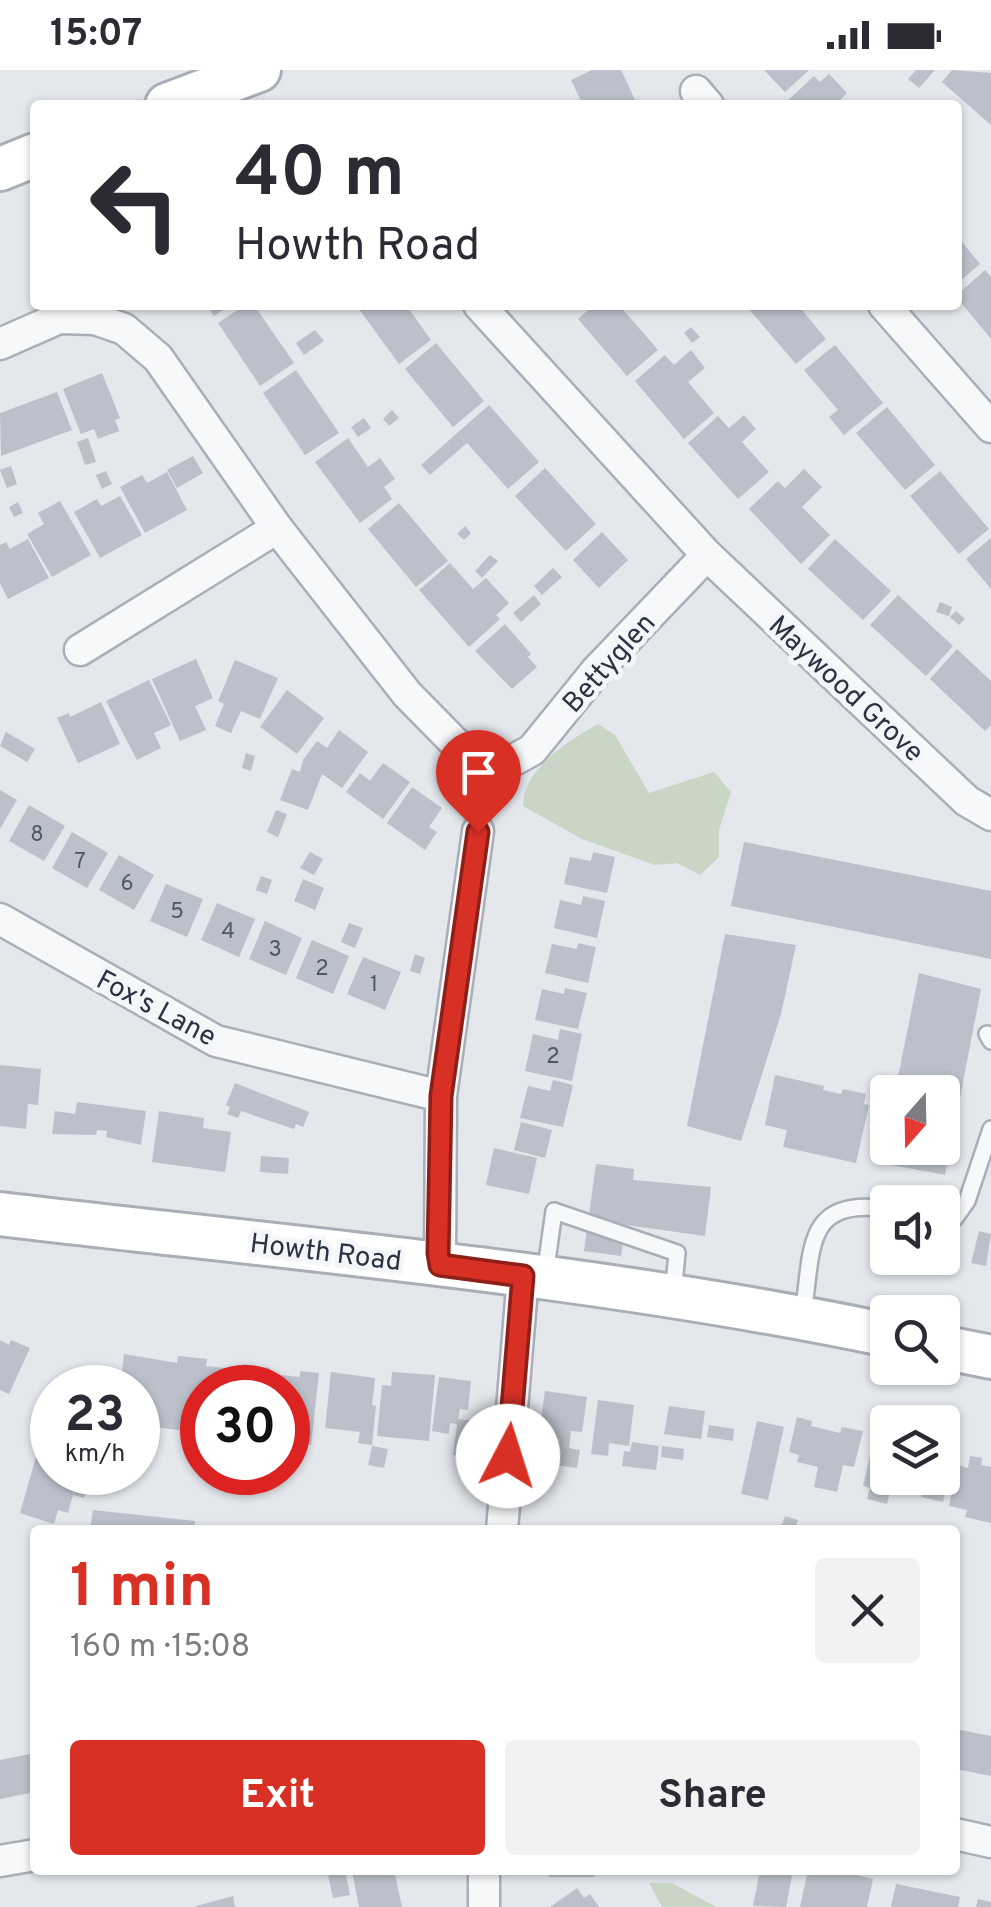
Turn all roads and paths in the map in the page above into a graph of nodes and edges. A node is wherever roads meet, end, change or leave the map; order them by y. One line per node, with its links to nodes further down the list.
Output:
1 (259, 70): 2 (main road)
2 (180, 100)
3 (30, 157): 4 (main road)
4 (0, 168)
5 (484, 310): 10 (street)
6 (888, 310): 8 (street)
7 (0, 344): 9 (street, Bettyglen)
8 (991, 427)
9 (276, 528): 10 (street, Bettyglen); 11 (street)
10 (707, 555): 12 (street, Maywood Grove)
11 (80, 650)
12 (991, 815)
13 (478, 832): 15 (street)
14 (0, 919): 15 (street, Fox's Lane)
15 (441, 1096): 20 (street)
16 (991, 1129): 18 (lane)
17 (870, 1208): 23 (lane)
18 (960, 1211)
19 (0, 1214): 20 (main road, Howth Road)
20 (440, 1265): 21 (main road, Howth Road)
21 (534, 1278): 22 (main road, Howth Road); 22 (lane); 27 (street)
22 (673, 1298): 23 (main road, Howth Road)
23 (802, 1318): 24 (main road, Howth Road)
24 (870, 1331)
25 (960, 1350): 26 (main road)
26 (991, 1356)
27 (503, 1525)
28 (960, 1835): 29 (street)
29 (991, 1842)
30 (30, 1856): 31 (street)
31 (0, 1862)
32 (484, 1875): 33 (street)
33 (484, 1907)

